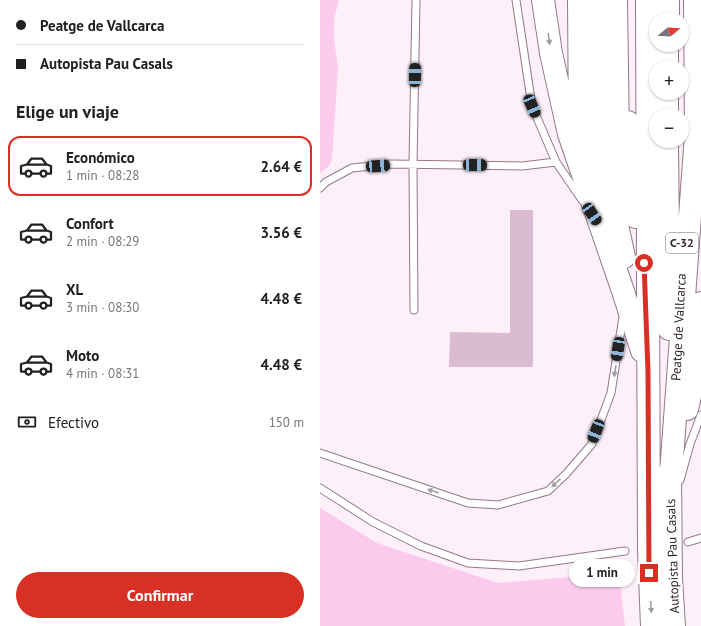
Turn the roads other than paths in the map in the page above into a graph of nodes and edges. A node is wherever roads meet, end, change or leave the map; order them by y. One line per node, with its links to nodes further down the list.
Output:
1 (416, 0): 26 (lane)
2 (516, 0): 25 (lane)
3 (543, 0): 21 (highway, one-way to 21)
4 (568, 0): 21 (highway)
5 (579, 0): 37 (highway)
6 (588, 0): 37 (highway)
7 (597, 0): 37 (highway)
8 (606, 0): 37 (highway)
9 (616, 0): 37 (highway)
10 (627, 0): 37 (highway)
11 (637, 0): 37 (highway)
12 (647, 0): 37 (highway)
13 (658, 0): 18 (highway)
14 (668, 0): 19 (highway)
15 (677, 0): 20 (highway)
16 (688, 0): 41 (highway, Peatge de Vallcarca / C-32)
17 (695, 0): 41 (highway)
18 (658, 12)
19 (668, 12)
20 (677, 12)
21 (569, 134): 29 (highway)
22 (657, 148): 37 (highway)
23 (667, 148): 41 (highway)
24 (677, 148): 41 (highway)
25 (556, 162): 26 (lane); 29 (lane)
26 (413, 165): 27 (lane); 33 (lane)
27 (320, 188)
28 (701, 201): 41 (highway)
29 (601, 227): 31 (highway)
30 (701, 261): 41 (highway)
31 (623, 291): 37 (highway); 40 (lane, one-way to 40)
32 (701, 303): 41 (highway)
33 (414, 310)
34 (701, 328): 41 (highway)
35 (701, 347): 41 (highway)
36 (701, 363): 41 (highway)
37 (648, 372): 47 (highway, Autopista Pau Casals, one-way to 47)
38 (701, 394): 41 (highway)
39 (701, 415): 43 (lane)
40 (320, 454)
41 (670, 486): 43 (highway, Autopista Pau Casals / C-32)
42 (320, 488): 46 (lane)
43 (670, 513): 48 (highway, Autopista Pau Casals / C-32)
44 (701, 538): 45 (lane)
45 (688, 542)
46 (624, 551)
47 (652, 626)
48 (674, 626)

